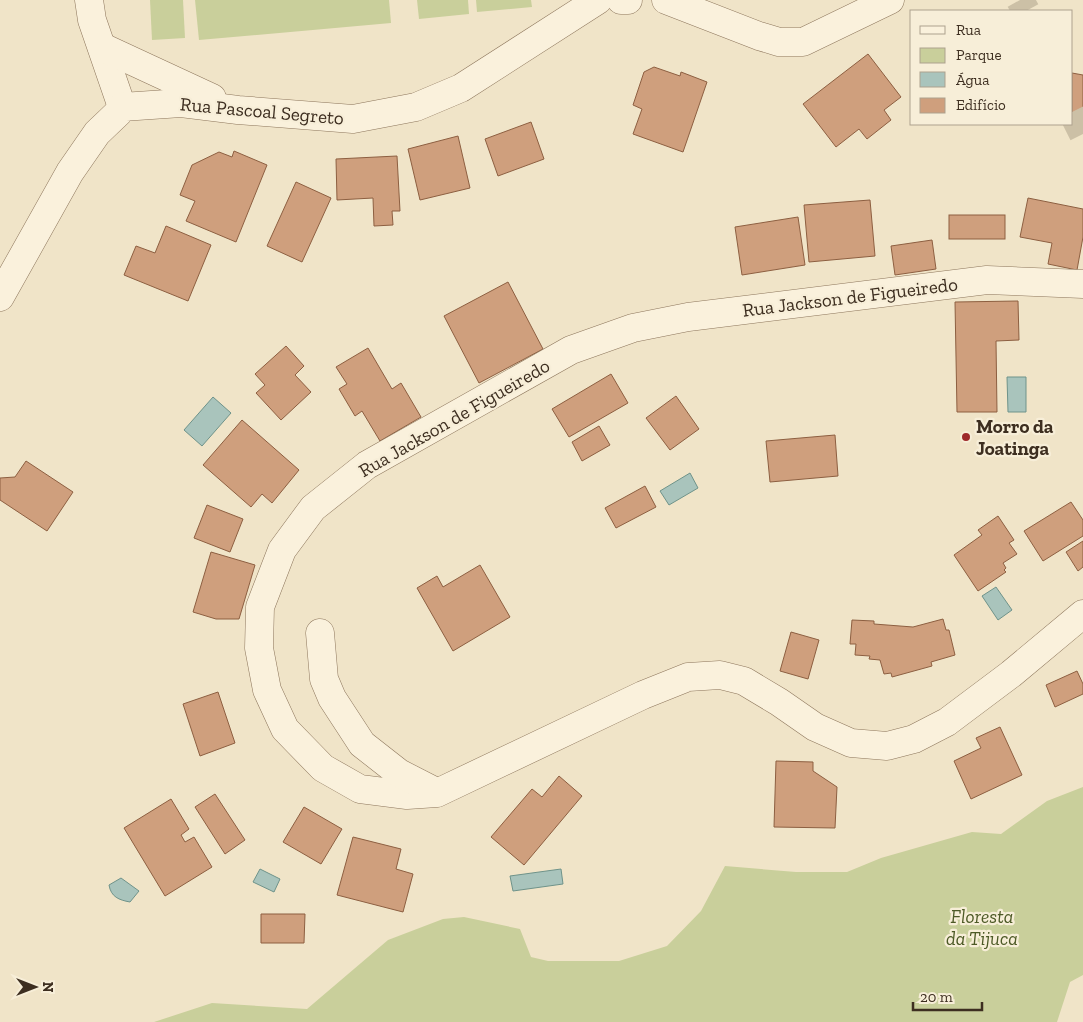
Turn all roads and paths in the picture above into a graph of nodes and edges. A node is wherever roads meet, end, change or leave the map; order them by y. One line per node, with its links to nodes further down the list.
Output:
1 (598, 0): 9 (street, Rua Pascoal Segreto)
2 (621, 0): 3 (street)
3 (628, 0)
4 (666, 0): 5 (street)
5 (890, 0)
6 (94, 7): 7 (street)
7 (102, 47): 8 (street); 9 (street)
8 (122, 107): 9 (street, Rua Pascoal Segreto); 11 (street)
9 (238, 110)
10 (1083, 284): 14 (street, Rua Jackson de Figueiredo)
11 (0, 297)
12 (1083, 614): 14 (street, Rua Jackson de Figueiredo)
13 (320, 633): 14 (street)
14 (437, 793)

